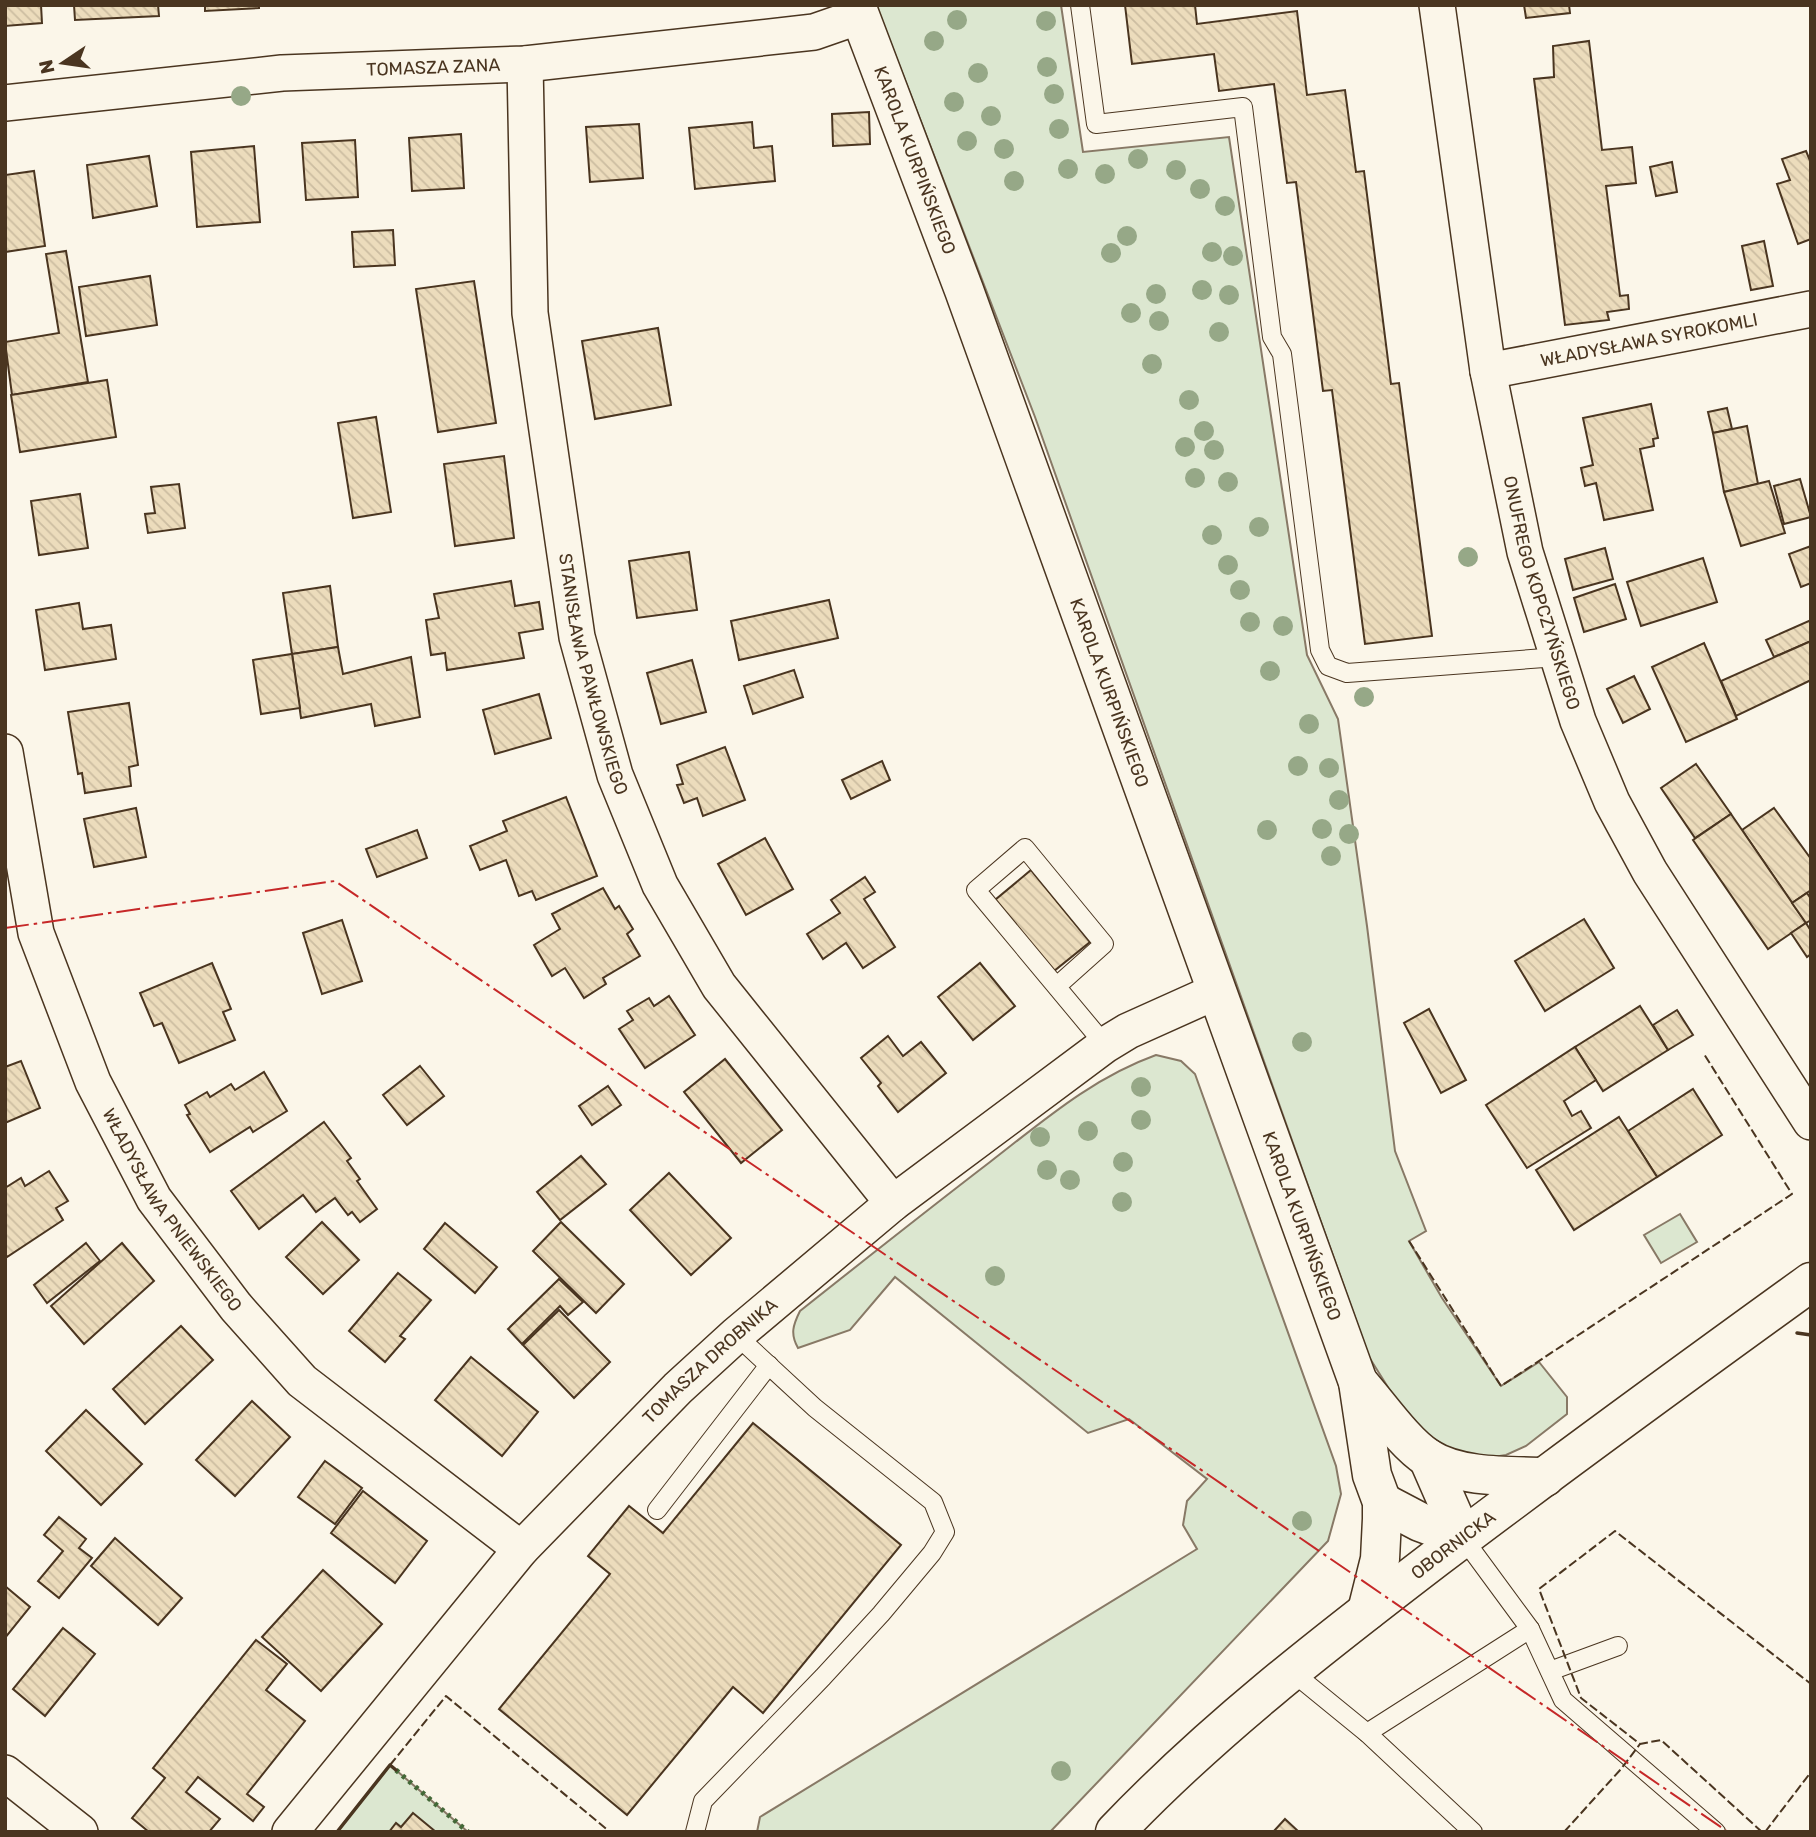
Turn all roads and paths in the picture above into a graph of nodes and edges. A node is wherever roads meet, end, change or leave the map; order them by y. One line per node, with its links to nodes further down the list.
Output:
1 (1080, 5): 8 (lane)
2 (1437, 5): 7 (street, ONUFREGO KOPCZYŃSKIEGO)
3 (858, 10): 4 (street, TOMASZA ZANA); 11 (street, KAROLA KURPIŃSKIEGO)
4 (525, 64): 5 (street, TOMASZA ZANA); 14 (street, STANISŁAWA PAWŁOWSKIEGO)
5 (5, 103)
6 (1811, 309): 7 (street, WŁADYSŁAWA SYROKOMLI)
7 (1488, 371): 8 (street, ONUFREGO KOPCZYŃSKIEGO)
8 (1558, 657): 13 (street, ONUFREGO KOPCZYŃSKIEGO)
9 (5, 752): 24 (street, WŁADYSŁAWA PNIEWSKIEGO)
10 (1057, 986): 10 (lane); 12 (lane)
11 (1217, 991): 12 (street, TOMASZA DROBNIKA); 18 (street, KAROLA KURPIŃSKIEGO)
12 (1105, 1045): 14 (street, TOMASZA DROBNIKA)
13 (1811, 1122)
14 (893, 1203): 16 (street, TOMASZA DROBNIKA)
15 (1805, 1295): 20 (street, OBORNICKA)
16 (736, 1335): 17 (lane); 24 (street, TOMASZA DROBNIKA)
17 (769, 1364): 22 (lane); 34 (lane)
18 (1358, 1382): 19 (street, KAROLA KURPIŃSKIEGO); 21 (street, KAROLA KURPIŃSKIEGO)
19 (1428, 1458): 20 (street, KAROLA KURPIŃSKIEGO); 23 (street, KAROLA KURPIŃSKIEGO)
20 (1545, 1477): 23 (street, OBORNICKA)
21 (1382, 1502): 23 (street); 25 (street, KAROLA KURPIŃSKIEGO)
22 (657, 1510)
23 (1463, 1538): 25 (street, OBORNICKA); 26 (lane)
24 (521, 1549): 33 (street, TOMASZA DROBNIKA)
25 (1367, 1611): 28 (street, OBORNICKA)
26 (1530, 1629): 29 (lane); 30 (lane)
27 (1618, 1646): 29 (lane)
28 (1291, 1671): 30 (lane); 35 (street, OBORNICKA)
29 (1550, 1671): 37 (lane)
30 (1367, 1733): 36 (lane)
31 (5, 1773): 32 (street)
32 (80, 1832)
33 (290, 1832)
34 (695, 1832)
35 (1115, 1832)
36 (1474, 1832)
37 (1716, 1832)

